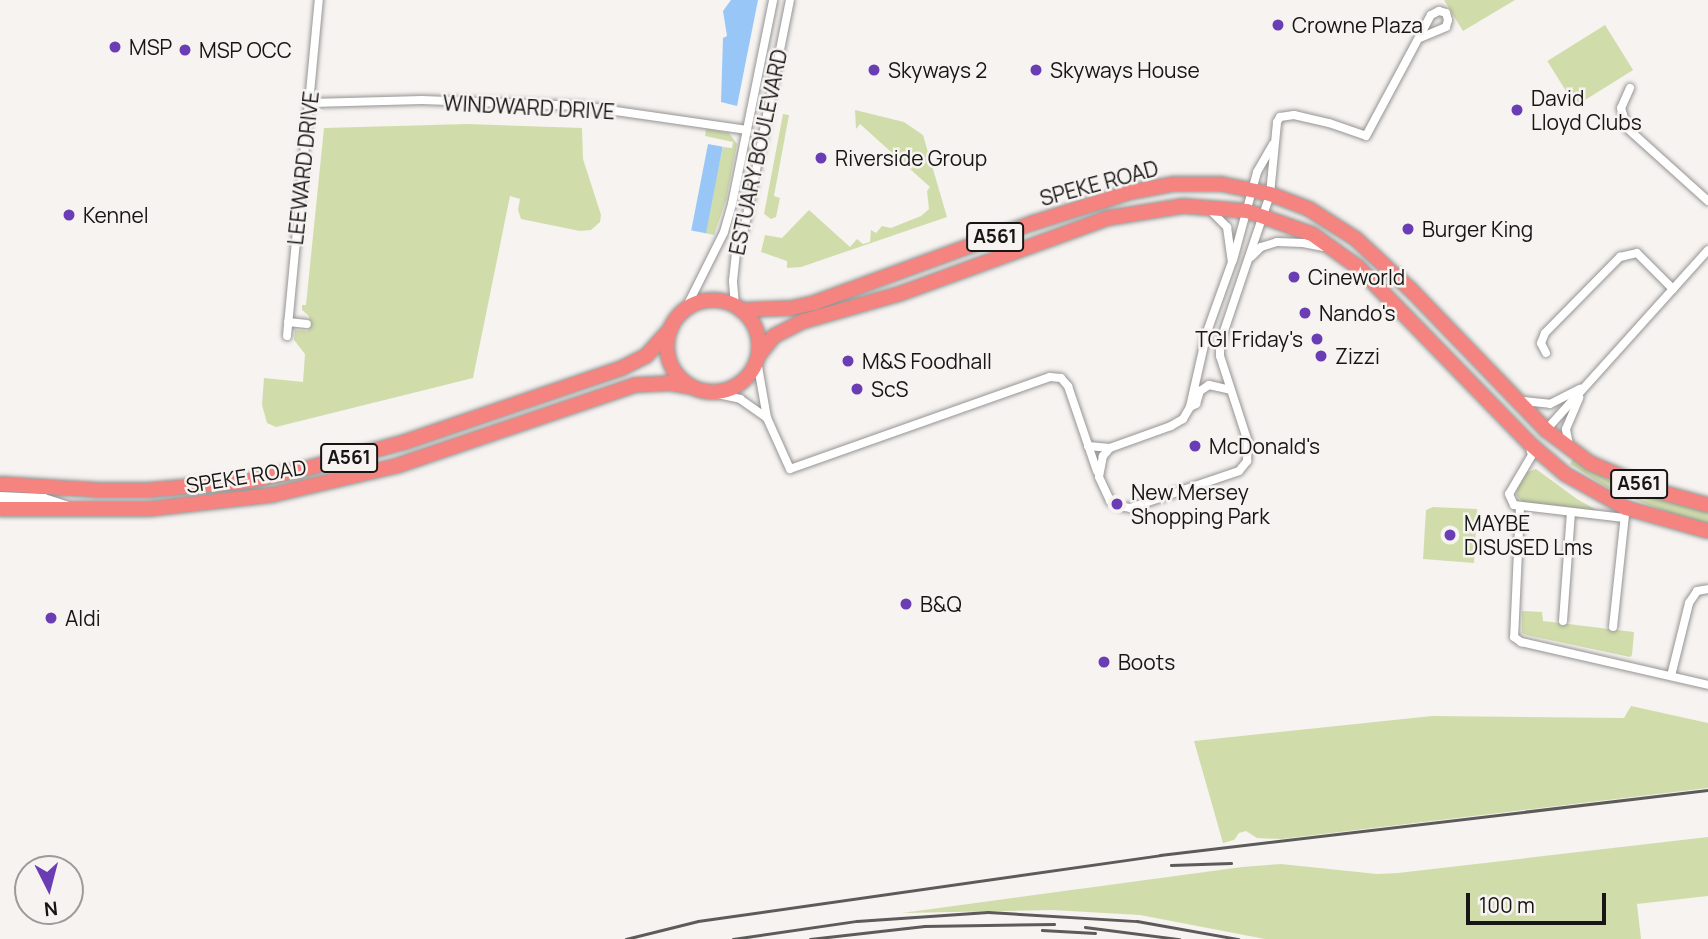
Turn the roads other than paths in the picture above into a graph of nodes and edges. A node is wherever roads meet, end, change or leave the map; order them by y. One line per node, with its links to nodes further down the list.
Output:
1 (319, 0): 6 (street, LEEWARD DRIVE)
2 (773, 0): 7 (street, ESTUARY BOULEVARD)
3 (790, 0): 22 (street, ESTUARY BOULEVARD)
4 (1420, 38): 8 (street)
5 (1630, 88): 13 (street)
6 (311, 103): 7 (street, WINDWARD DRIVE); 24 (street, LEEWARD DRIVE)
7 (747, 130): 23 (street, ESTUARY BOULEVARD)
8 (1274, 141): 9 (street); 12 (street)
9 (1257, 172): 10 (street); 11 (street)
10 (1233, 186): 11 (highway, SPEKE ROAD / A561); 22 (highway, SPEKE ROAD / A561)
11 (1252, 190): 12 (highway, SPEKE ROAD / A561); 15 (street)
12 (1270, 194): 16 (street); 34 (highway, SPEKE ROAD / A561)
13 (1708, 201)
14 (1205, 206): 15 (highway, SPEKE ROAD / A561); 19 (street); 29 (highway, SPEKE ROAD / A561)
15 (1247, 211): 16 (highway, SPEKE ROAD / A561); 19 (street)
16 (1264, 216): 17 (highway, SPEKE ROAD / A561); 20 (street)
17 (1333, 250): 20 (street); 38 (highway, SPEKE ROAD / A561)
18 (1708, 250): 21 (street)
19 (1232, 262): 35 (street)
20 (1247, 262): 32 (street)
21 (1673, 289): 28 (street); 30 (street)
22 (738, 307): 23 (highway, A561); 29 (highway)
23 (685, 310): 26 (highway, A561)
24 (288, 322): 25 (street); 27 (street, LEEWARD DRIVE)
25 (307, 324)
26 (671, 328): 31 (highway); 42 (highway, SPEKE ROAD / A561)
27 (287, 336)
28 (1546, 353)
29 (758, 358): 33 (highway, A561); 36 (street)
30 (1586, 386): 34 (street); 37 (street); 40 (street)
31 (692, 387): 33 (highway, A561); 43 (highway, SPEKE ROAD / A561)
32 (1230, 390): 35 (street); 44 (street)
33 (708, 392): 36 (street)
34 (1514, 397): 37 (highway, SPEKE ROAD / A561)
35 (1190, 407): 41 (street)
36 (767, 418): 39 (street)
37 (1546, 430): 38 (highway); 40 (highway, SPEKE ROAD / A561)
38 (1529, 443): 48 (street); 52 (highway, SPEKE ROAD / A561)
39 (1088, 446): 41 (street); 44 (street)
40 (1569, 447): 47 (highway, SPEKE ROAD / A561)
41 (1110, 448): 44 (street)
42 (363, 454): 43 (highway); 45 (highway, SPEKE ROAD / A561)
43 (368, 473): 50 (highway, SPEKE ROAD / A561)
44 (1099, 477)
45 (0, 484)
46 (0, 497): 50 (street)
47 (1708, 505)
48 (1520, 507): 51 (street, SPEKE ROAD); 58 (street)
49 (0, 509): 50 (highway, SPEKE ROAD / A561)
50 (80, 511): 53 (highway)
51 (1571, 512): 52 (street, SPEKE ROAD); 56 (street)
52 (1625, 513): 54 (highway, SPEKE ROAD / A561); 57 (street)
53 (0, 516)
54 (1708, 531)
55 (1708, 589): 58 (street)
56 (1563, 621)
57 (1614, 627)
58 (1671, 676): 59 (street)
59 (1708, 685)

